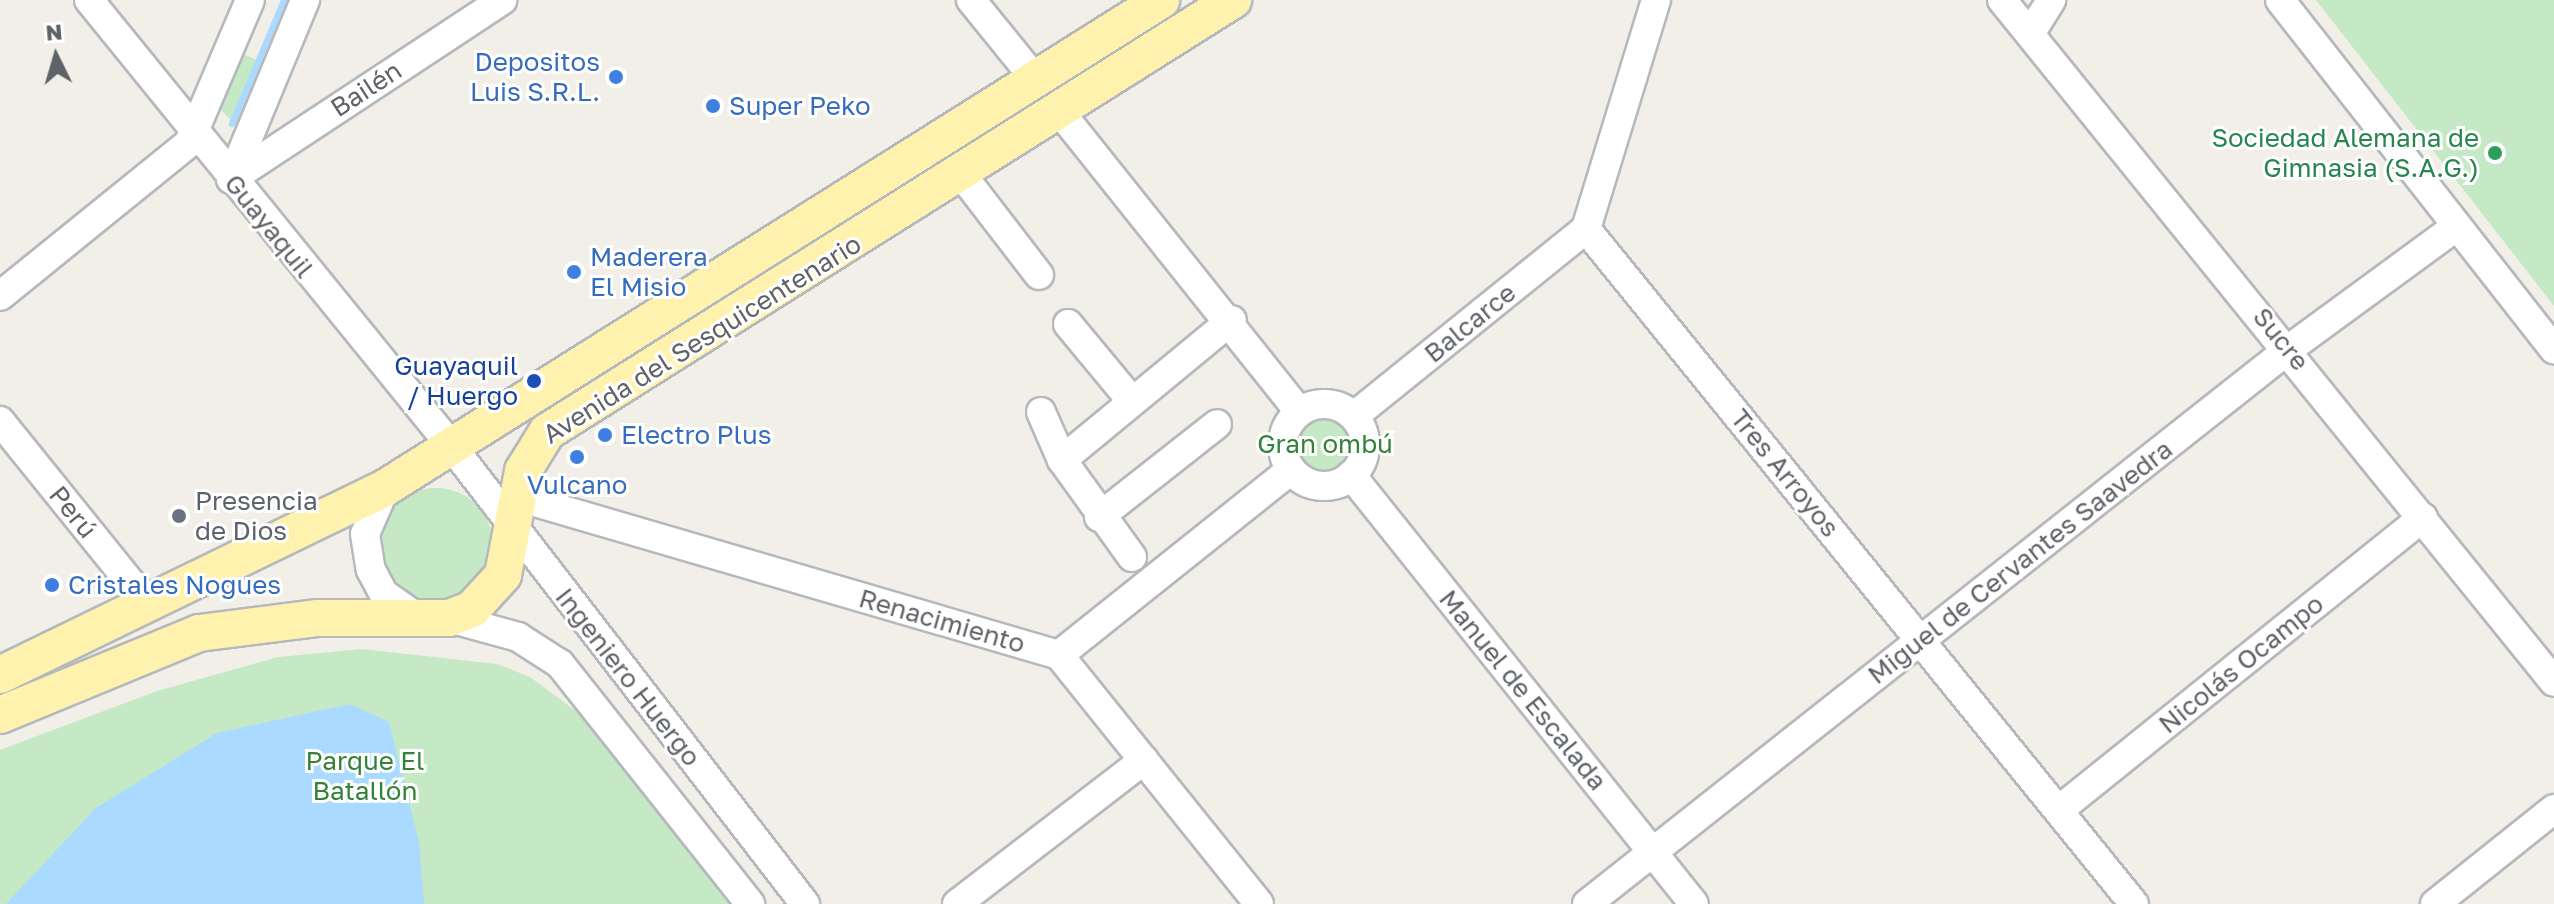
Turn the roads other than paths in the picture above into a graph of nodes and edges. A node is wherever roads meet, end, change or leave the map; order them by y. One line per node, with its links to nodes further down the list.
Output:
1 (89, 0): 15 (street, Guayaquil)
2 (250, 0): 15 (street)
3 (305, 0): 17 (street)
4 (502, 0): 17 (street, Bailén)
5 (971, 0): 13 (street)
6 (1161, 0): 13 (main road, Avenida del Sesquicentenario)
7 (1233, 0): 14 (main road, Avenida del Sesquicentenario)
8 (1656, 0): 19 (street)
9 (2002, 0): 12 (street, Sucre)
10 (2051, 0): 12 (street)
11 (2280, 0): 18 (street)
12 (2030, 34): 24 (street, Sucre)
13 (1036, 80): 32 (main road, Avenida del Sesquicentenario)
14 (1060, 112): 16 (main road, Avenida del Sesquicentenario); 22 (street)
15 (194, 135): 17 (street, Guayaquil); 21 (street)
16 (962, 175): 20 (street); 37 (main road, Avenida del Sesquicentenario)
17 (231, 179): 32 (street, Guayaquil)
18 (2457, 226): 24 (street, Miguel de Cervantes Saavedra); 25 (street)
19 (1586, 229): 29 (street, Balcarce); 43 (street, Tres Arroyos)
20 (1039, 275)
21 (0, 296)
22 (1232, 320): 26 (street); 27 (street)
23 (1068, 324): 26 (street)
24 (2289, 349): 39 (street, Sucre); 43 (street, Miguel de Cervantes Saavedra)
25 (2554, 349)
26 (1132, 401): 33 (street)
27 (1299, 411): 29 (street); 34 (street)
28 (1041, 412): 33 (street)
29 (1354, 416): 35 (street)
30 (0, 421): 41 (street, Perú)
31 (1217, 424): 38 (street)
32 (453, 448): 36 (main road, Avenida del Sesquicentenario); 37 (street, Ingeniero Huergo)
33 (1062, 460): 38 (street)
34 (1291, 470): 35 (street); 44 (street)
35 (1351, 475): 51 (street, Manuel de Escalada)
36 (385, 488): 41 (main road, Avenida del Sesquicentenario); 42 (street)
37 (515, 510): 42 (main road, Avenida del Sesquicentenario); 44 (street, Renacimiento); 53 (street, Ingeniero Huergo)
38 (1099, 517): 40 (street)
39 (2423, 517): 46 (street, Sucre); 50 (street, Nicolás Ocampo)
40 (1132, 557)
41 (147, 603): 45 (main road, Avenida del Sesquicentenario)
42 (433, 618): 47 (main road); 52 (street, Ingeniero Huergo)
43 (1922, 639): 50 (street, Tres Arroyos); 51 (street, Miguel de Cervantes Saavedra)
44 (1059, 655): 48 (street, Renacimiento)
45 (0, 675)
46 (2554, 682)
47 (0, 715)
48 (1144, 760): 54 (street); 55 (street, Renacimiento)
49 (2554, 809): 59 (street)
50 (2059, 810): 58 (street, Tres Arroyos)
51 (1652, 852): 56 (street, Miguel de Cervantes Saavedra); 57 (street, Manuel de Escalada)
52 (750, 904)
53 (805, 904)
54 (957, 904)
55 (1259, 904)
56 (1587, 904)
57 (1694, 904)
58 (2134, 904)
59 (2435, 904)

